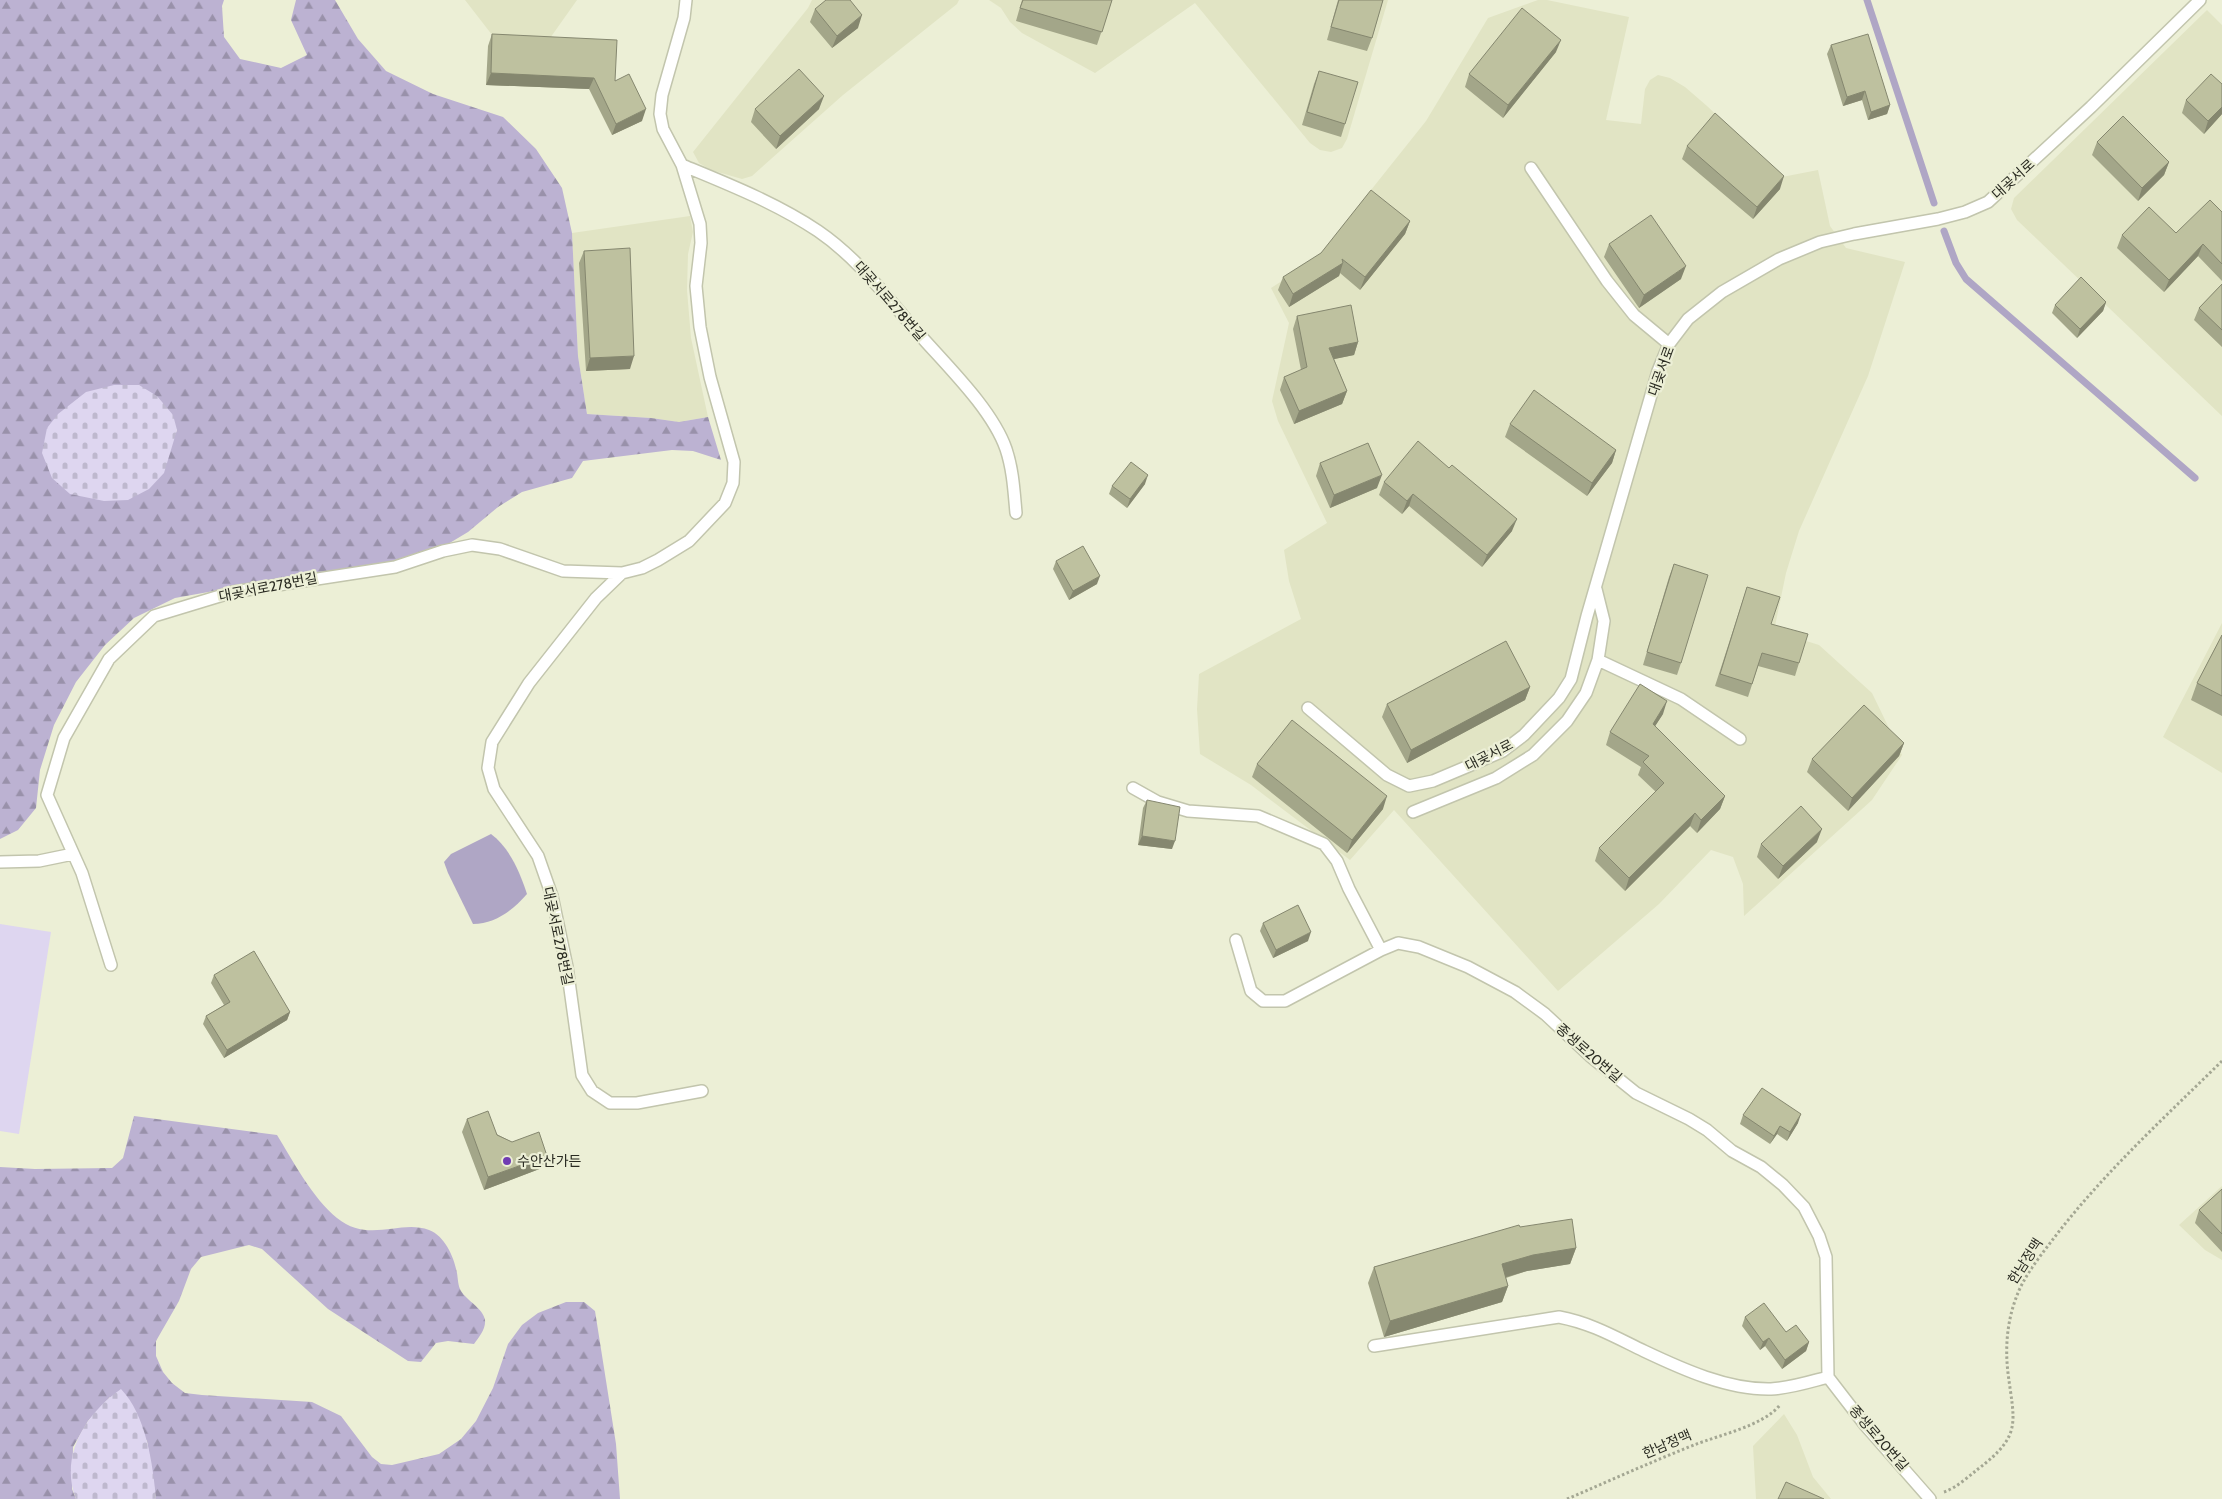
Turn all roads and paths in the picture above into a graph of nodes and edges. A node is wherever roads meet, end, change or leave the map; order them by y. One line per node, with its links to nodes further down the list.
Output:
1 (686, 0): 3 (lane, 대곶서로278번길)
2 (2200, 0): 5 (lane, 대곶서로)
3 (682, 165): 6 (lane, 대곶서로278번길); 7 (lane, 대곶서로278번길)
4 (1531, 168): 5 (lane)
5 (1669, 344): 8 (lane, 대곶서로)
6 (1016, 513)
7 (622, 573): 14 (lane, 대곶서로278번길); 20 (lane, 대곶서로278번길)
8 (1595, 588): 9 (lane); 10 (lane, 대곶서로)
9 (1598, 660): 11 (lane); 13 (lane)
10 (1308, 708)
11 (1740, 739)
12 (1133, 788): 17 (lane)
13 (1413, 812)
14 (73, 854): 15 (lane); 18 (lane, 대곶서로278번길)
15 (0, 862)
16 (1236, 940): 17 (lane, 종생로20번길)
17 (1381, 950): 22 (lane, 종생로20번길)
18 (111, 966)
19 (2222, 1062): 24 (path, 한남정맥)
20 (702, 1091)
21 (1374, 1346): 23 (lane)
22 (1828, 1377): 23 (lane); 24 (lane, 종생로20번길)
23 (1792, 1386): 25 (path, 한남정맥)
24 (1930, 1498)
25 (1567, 1499)

